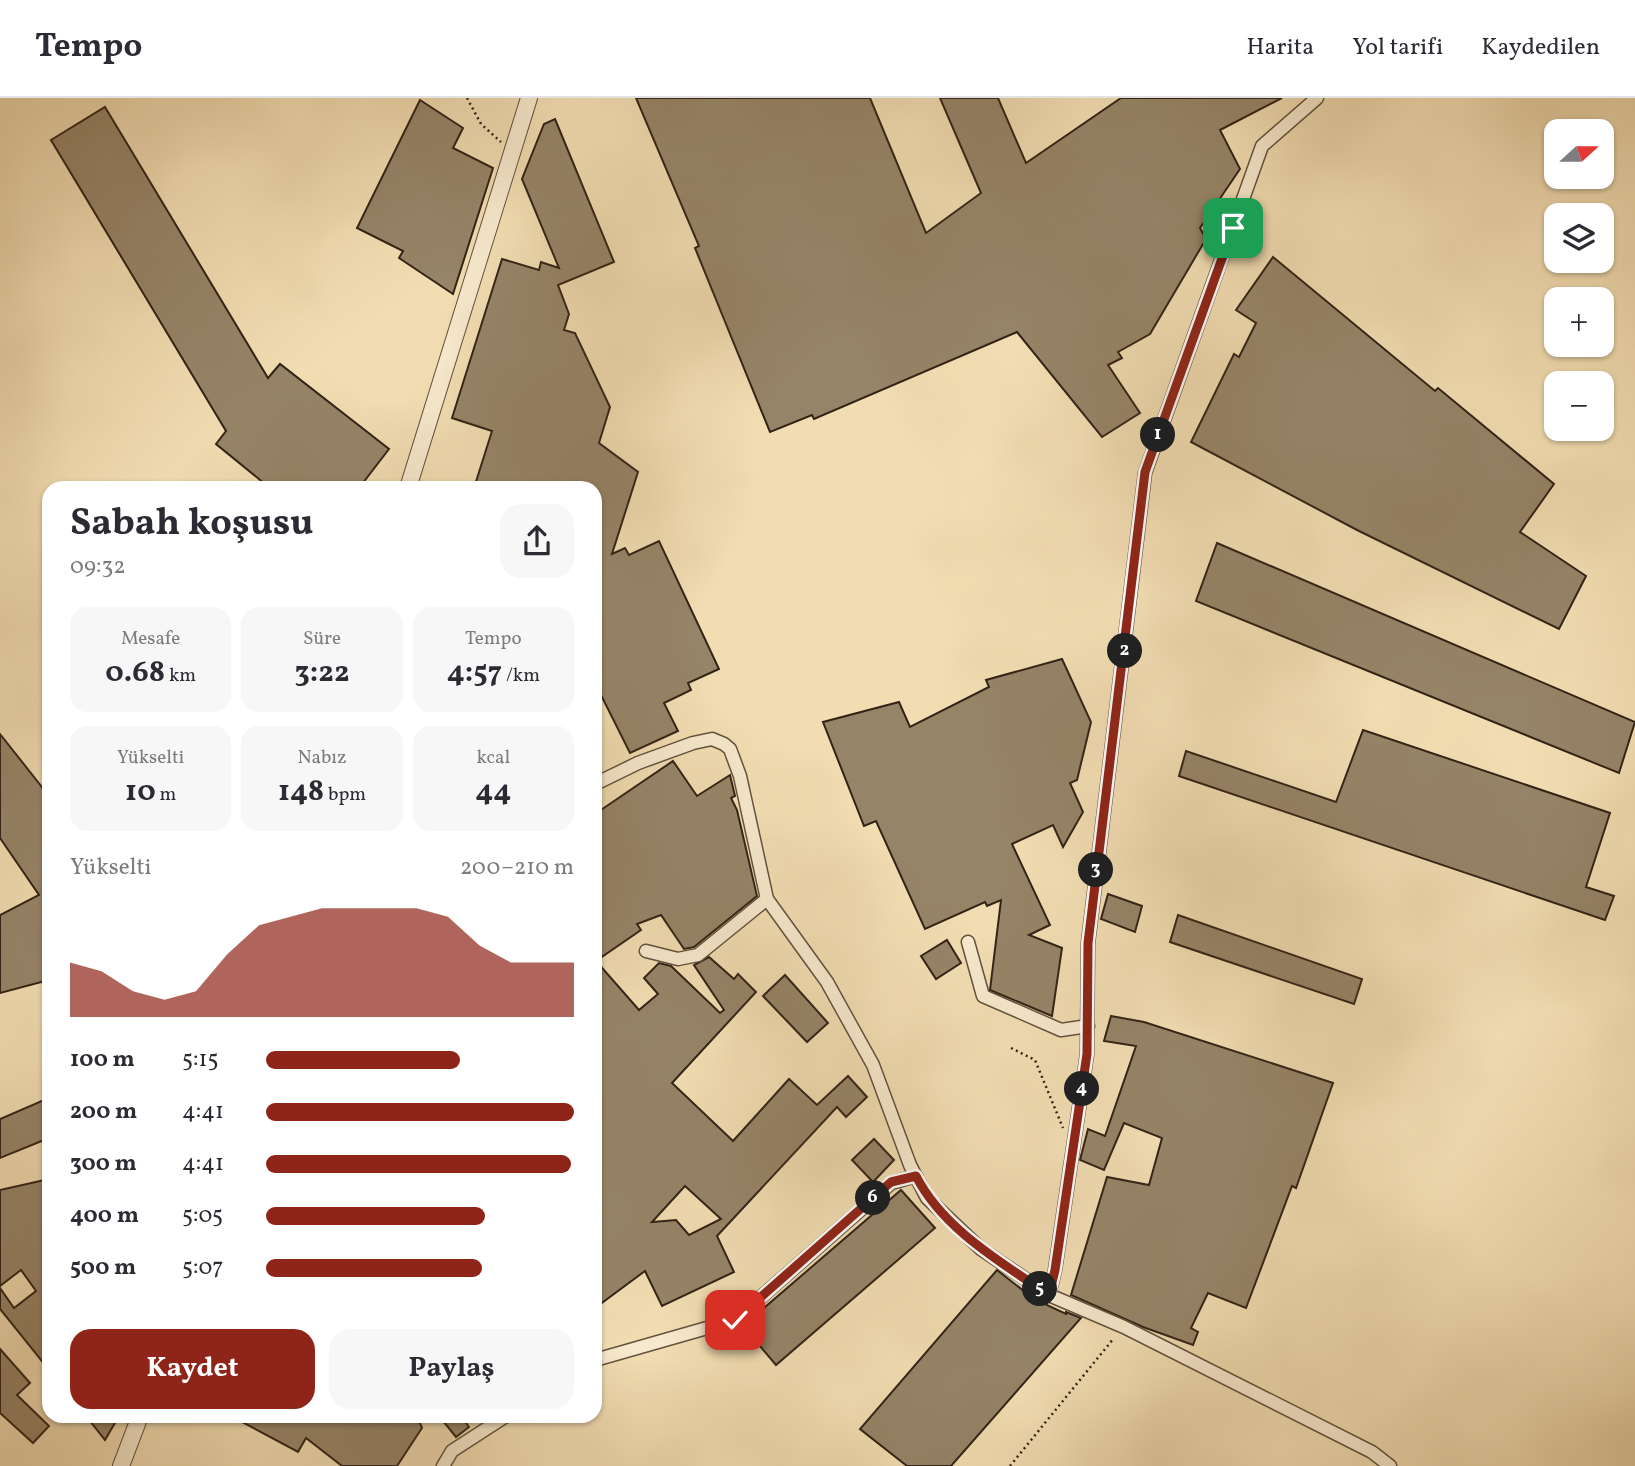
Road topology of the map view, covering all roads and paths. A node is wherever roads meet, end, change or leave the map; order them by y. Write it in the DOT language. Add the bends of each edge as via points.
graph roads {
  1 [pos="467,98"];
  2 [pos="529,98"];
  3 [pos="1317,98"];
  4 [pos="513,153"];
  5 [pos="410,481"];
  6 [pos="602,780"];
  7 [pos="767,899"];
  8 [pos="968,942"];
  9 [pos="646,951"];
  10 [pos="1088,1026"];
  11 [pos="1011,1048"];
  12 [pos="1076,1132"];
  13 [pos="916,1176"];
  14 [pos="1049,1295"];
  15 [pos="1124,1327"];
  16 [pos="602,1358"];
  17 [pos="137,1423"];
  18 [pos="495,1423"];
  19 [pos="121,1466"];
  20 [pos="443,1466"];
  21 [pos="1010,1466"];
  22 [pos="1390,1466"];
  1 -- 4 [label="path" via="481,124"];
  2 -- 4 [label="street"];
  3 -- 10 [label="street" via="1262,146 1145,472 1088,943"];
  4 -- 5 [label="street"];
  6 -- 7 [label="street" via="693,743 712,739 724,744 740,776"];
  7 -- 9 [label="street" via="698,955 678,959"];
  7 -- 13 [label="street" via="827,982 873,1065"];
  8 -- 10 [label="street" via="983,996 1061,1030"];
  10 -- 12 [label="street"];
  11 -- 12 [label="path" via="1035,1060 1060,1127"];
  12 -- 14 [label="street"];
  13 -- 14 [label="street" via="927,1198 981,1249"];
  13 -- 16 [label="street" via="891,1182 735,1320"];
  14 -- 15 [label="street"];
  15 -- 21 [label="path"];
  15 -- 22 [label="street" via="1372,1452"];
  17 -- 19 [label="street"];
  18 -- 20 [label="street" via="452,1451"];
}
